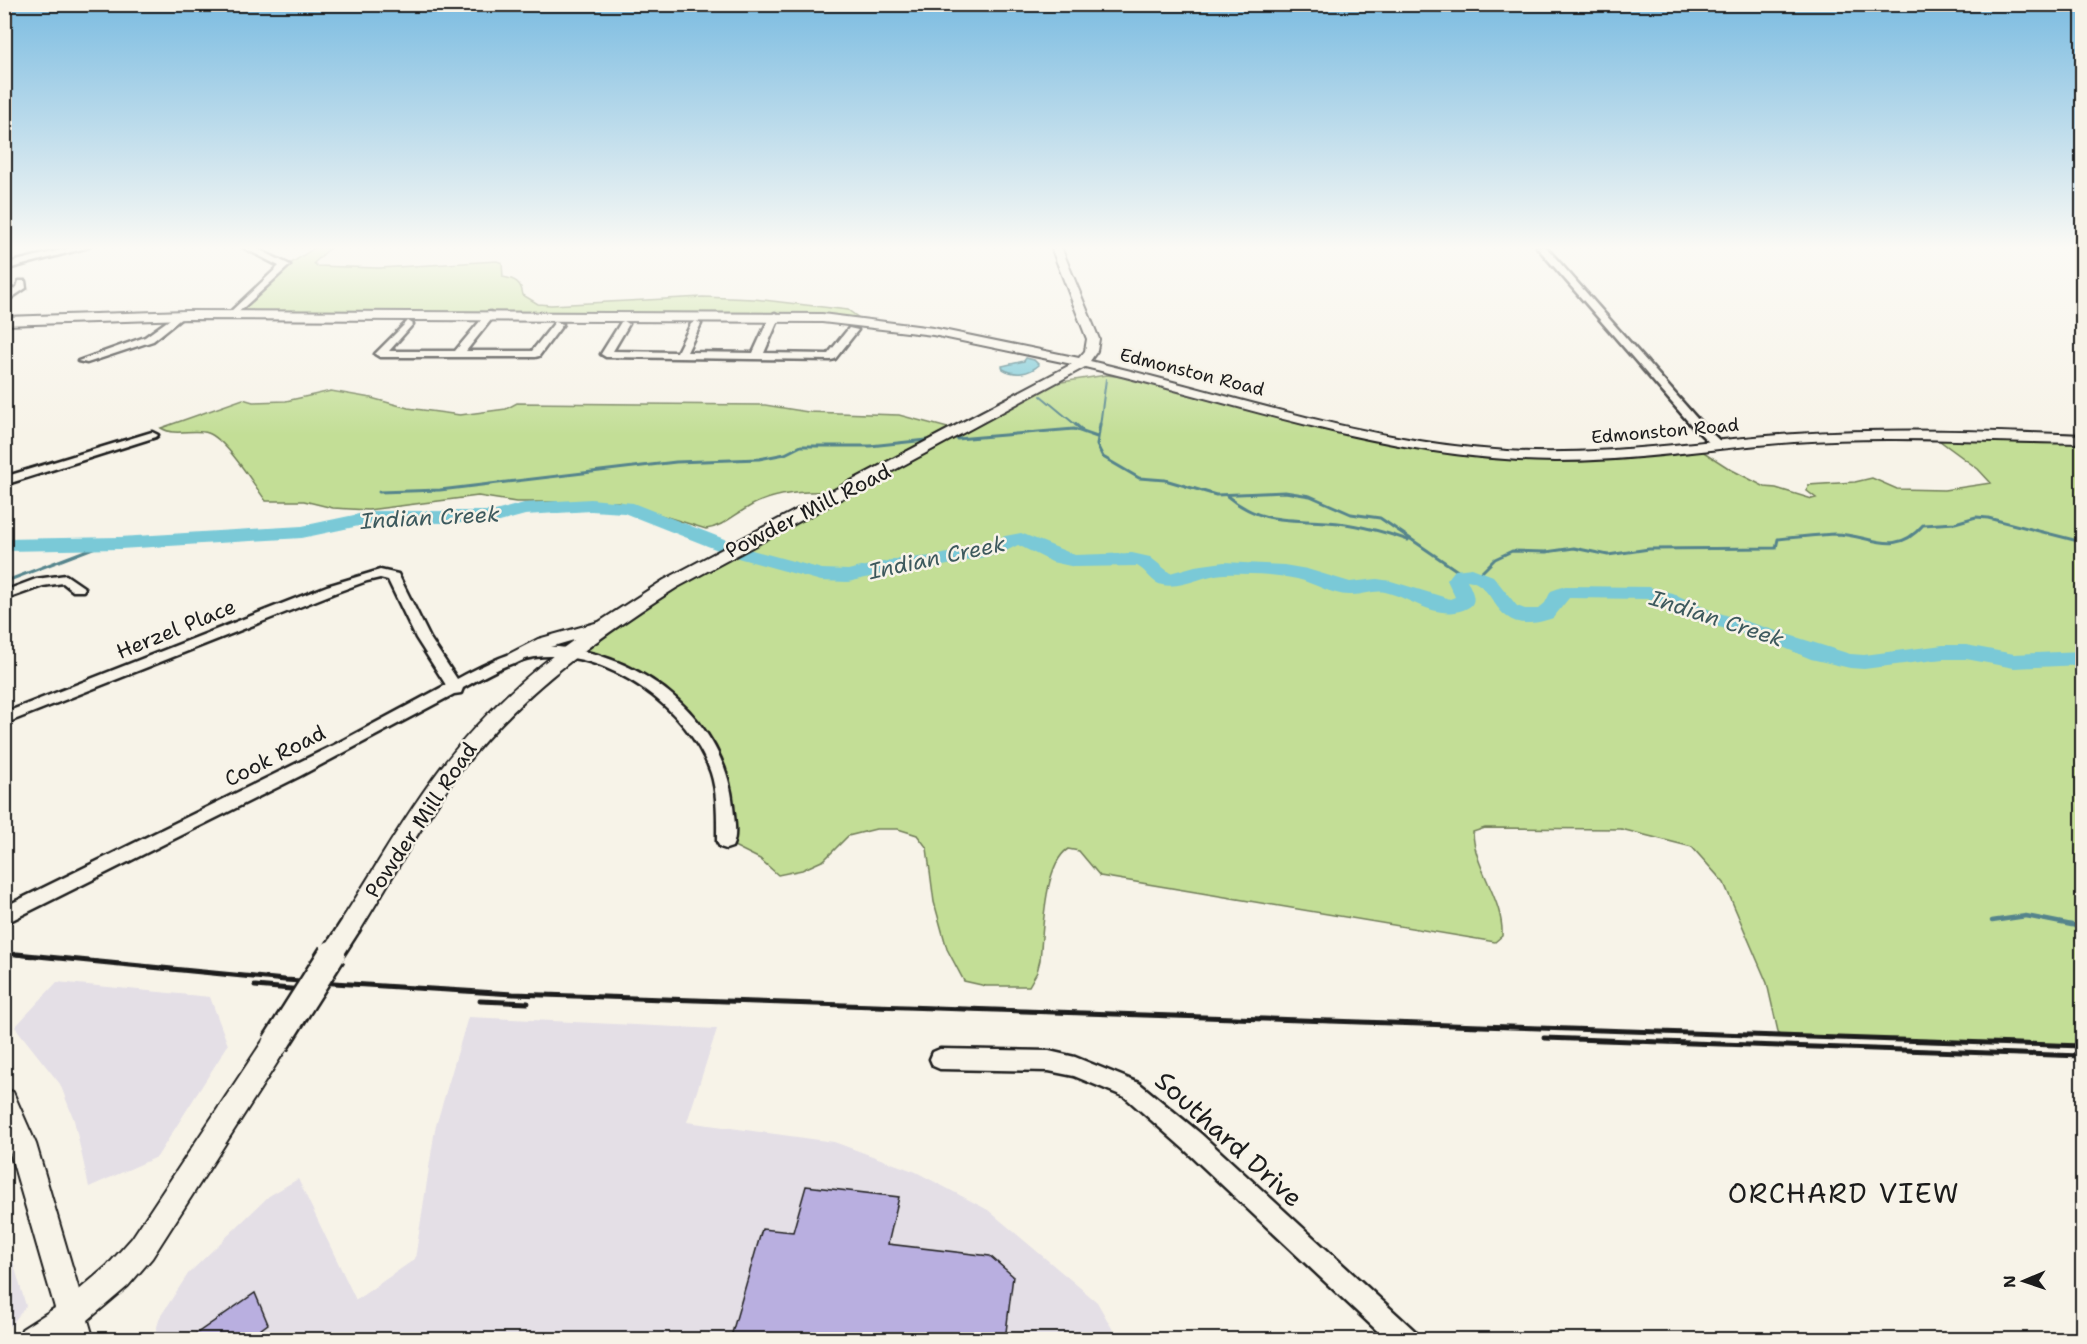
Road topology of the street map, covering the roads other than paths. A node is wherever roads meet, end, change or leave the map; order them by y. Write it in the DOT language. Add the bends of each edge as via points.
graph roads {
  1 [pos="238,310"];
  2 [pos="1082,310"];
  3 [pos="1596,310"];
  4 [pos="180,315"];
  5 [pos="232,315"];
  6 [pos="490,315"];
  7 [pos="775,316"];
  8 [pos="4,321"];
  9 [pos="408,324"];
  10 [pos="558,324"];
  11 [pos="624,324"];
  12 [pos="696,324"];
  13 [pos="853,330"];
  14 [pos="1092,334"];
  15 [pos="458,354"];
  16 [pos="681,354"];
  17 [pos="758,354"];
  18 [pos="83,361"];
  19 [pos="1081,364"];
  20 [pos="1149,380"];
  21 [pos="1043,385"];
  22 [pos="152,435"];
  23 [pos="2082,439"];
  24 [pos="1718,445"];
  25 [pos="4,481"];
  26 [pos="78,588"];
  27 [pos="4,596"];
  28 [pos="607,624"];
  29 [pos="570,652"];
  30 [pos="508,661"];
  31 [pos="531,681"];
  32 [pos="456,688"];
  33 [pos="4,719"];
  34 [pos="726,842"];
  35 [pos="4,916"];
  36 [pos="940,1059"];
  37 [pos="4,1101"];
  38 [pos="76,1327"];
  39 [pos="33,1340"];
  40 [pos="1406,1340"];
  1 -- 5 [label="street"];
  2 -- 14 [label="main road"];
  3 -- 24 [label="street"];
  4 -- 5 [label="main road, Edmonston Road"];
  4 -- 8 [label="main road, Edmonston Road"];
  4 -- 18 [label="street" via="149,339"];
  5 -- 6 [label="main road, Edmonston Road"];
  6 -- 7 [label="main road, Edmonston Road"];
  6 -- 15 [label="street"];
  7 -- 17 [label="street"];
  7 -- 19 [label="main road, Edmonston Road" via="917,327"];
  9 -- 15 [label="street" via="380,354"];
  10 -- 15 [label="street" via="536,354"];
  11 -- 16 [label="street" via="606,354"];
  12 -- 16 [label="street"];
  13 -- 17 [label="street" via="831,357"];
  14 -- 19 [label="main road" via="1091,351"];
  14 -- 20 [label="main road" via="1105,353"];
  16 -- 17 [label="street"];
  19 -- 20 [label="main road, Edmonston Road"];
  19 -- 21 [label="main road, Powder Mill Road"];
  20 -- 21 [label="main road" via="1096,376"];
  20 -- 24 [label="main road, Edmonston Road" via="1370,434 1468,452 1574,456"];
  21 -- 28 [label="main road, Powder Mill Road" via="716,558"];
  22 -- 25 [label="street"];
  23 -- 24 [label="main road, Edmonston Road" via="1897,434"];
  26 -- 27 [label="street" via="66,579 41,582"];
  28 -- 29 [label="main road, Powder Mill Road"];
  28 -- 30 [label="main road" via="544,643"];
  29 -- 30 [label="street, Cook Road" via="534,652"];
  29 -- 31 [label="main road, Powder Mill Road"];
  29 -- 34 [label="street" via="643,680 693,726 719,772"];
  30 -- 31 [label="main road" via="527,668"];
  30 -- 32 [label="street, Cook Road"];
  31 -- 38 [label="main road, Powder Mill Road, bridge" via="446,776 142,1248"];
  32 -- 33 [label="street, Herzel Place" via="423,638 393,577 380,574"];
  32 -- 35 [label="street, Cook Road"];
  36 -- 40 [label="street, Southard Drive" via="1049,1061 1132,1090"];
  37 -- 38 [label="main road" via="23,1144"];
  38 -- 39 [label="main road, Powder Mill Road"];
}
